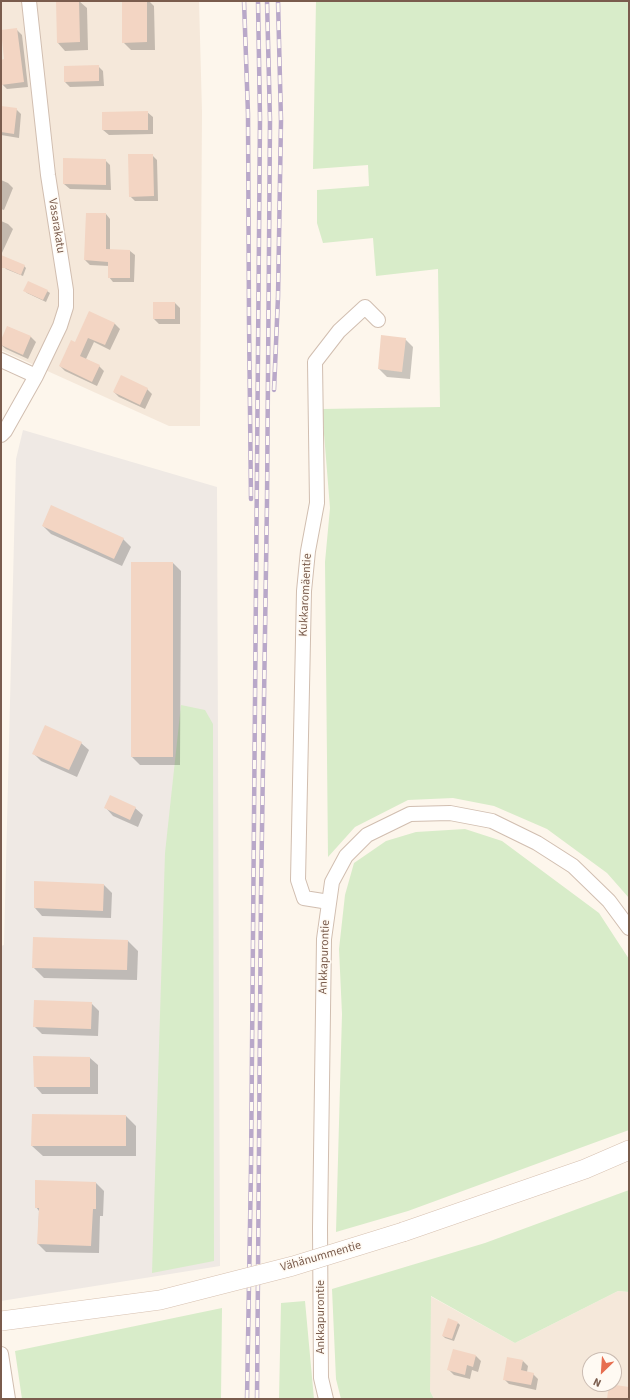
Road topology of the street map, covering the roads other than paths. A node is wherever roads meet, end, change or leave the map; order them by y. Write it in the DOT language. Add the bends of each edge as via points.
graph roads {
  1 [pos="29,1"];
  2 [pos="378,320"];
  3 [pos="1,360"];
  4 [pos="36,376"];
  5 [pos="1,435"];
  6 [pos="329,902"];
  7 [pos="629,928"];
  8 [pos="629,1150"];
  9 [pos="1,1321"];
  10 [pos="1,1354"];
  11 [pos="8,1399"];
  12 [pos="326,1399"];
  1 -- 4 [label="street, Vasarakatu" via="48,175 66,290 66,307 60,326"];
  2 -- 6 [label="street, Kukkaromäentie" via="365,306 339,331 315,362 317,503 304,591 298,880 304,898"];
  3 -- 4 [label="street"];
  4 -- 5 [label="street, Vasarakatu"];
  6 -- 7 [label="street, Ankkapurontie" via="332,882 346,856 367,835 410,814 450,813 492,821 537,842 573,866 609,901"];
  6 -- 12 [label="street, Ankkapurontie" via="324,939 320,1228 321,1378"];
  8 -- 9 [label="main road, Vähänummentie, bridge" via="585,1169 403,1232 293,1266 160,1300"];
  10 -- 11 [label="street"];
}
